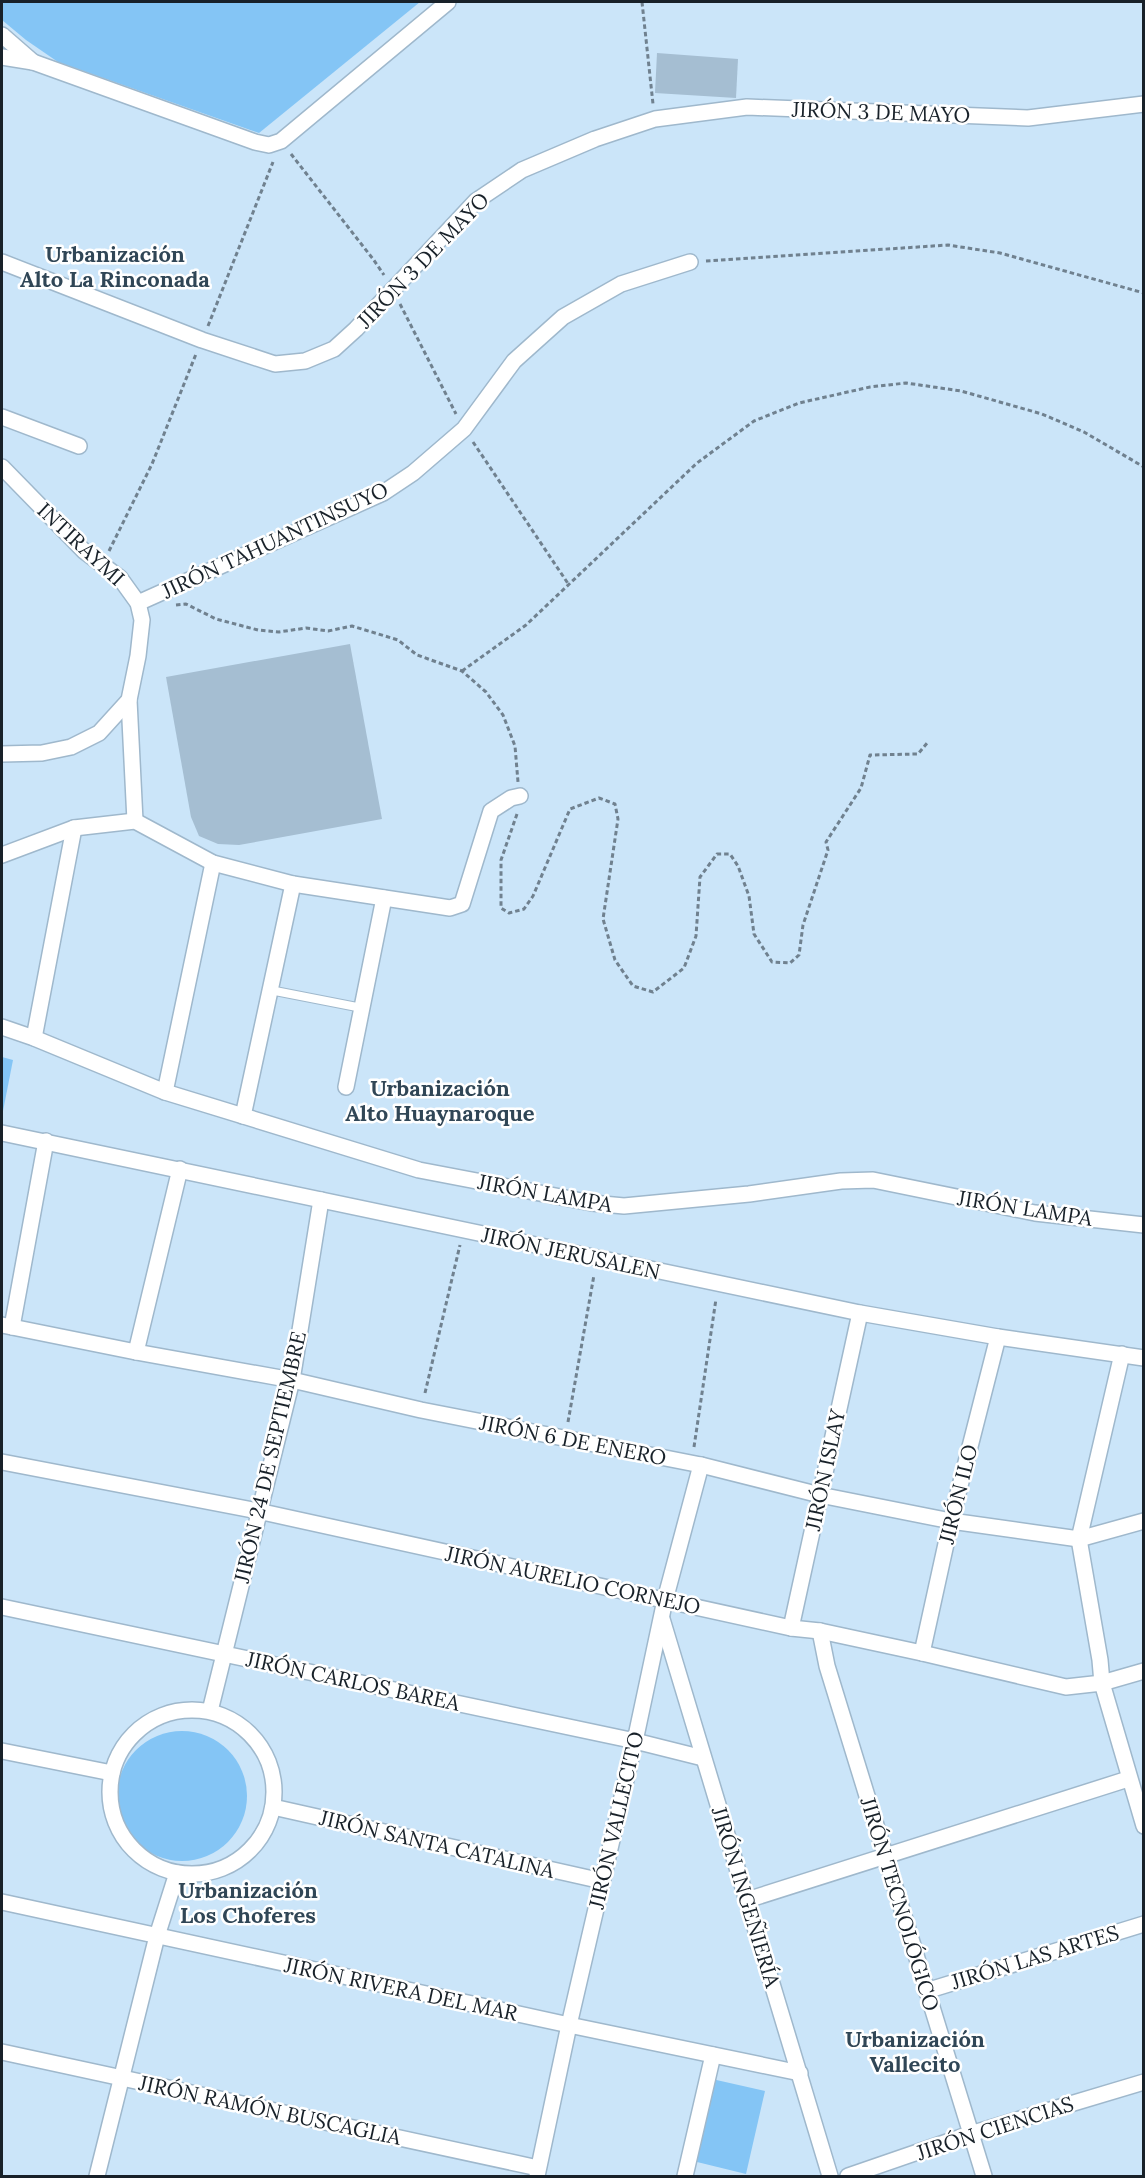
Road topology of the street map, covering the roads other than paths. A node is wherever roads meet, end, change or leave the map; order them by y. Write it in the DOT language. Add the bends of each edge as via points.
graph roads {
  1 [pos="448,2"];
  2 [pos="2,35"];
  3 [pos="2,57"];
  4 [pos="33,63"];
  5 [pos="1143,104"];
  6 [pos="2,262"];
  7 [pos="690,262"];
  8 [pos="2,417"];
  9 [pos="79,446"];
  10 [pos="2,467"];
  11 [pos="138,603"];
  12 [pos="129,700"];
  13 [pos="2,754"];
  14 [pos="520,796"];
  15 [pos="135,821"];
  16 [pos="74,828"];
  17 [pos="2,855"];
  18 [pos="213,863"];
  19 [pos="293,884"];
  20 [pos="384,898"];
  21 [pos="270,990"];
  22 [pos="362,1008"];
  23 [pos="2,1027"];
  24 [pos="34,1038"];
  25 [pos="346,1087"];
  26 [pos="165,1092"];
  27 [pos="243,1116"];
  28 [pos="2,1133"];
  29 [pos="46,1141"];
  30 [pos="180,1169"];
  31 [pos="321,1200"];
  32 [pos="1143,1226"];
  33 [pos="860,1313"];
  34 [pos="7,1326"];
  35 [pos="998,1337"];
  36 [pos="136,1352"];
  37 [pos="1122,1354"];
  38 [pos="1143,1358"];
  39 [pos="292,1380"];
  40 [pos="2,1462"];
  41 [pos="696,1464"];
  42 [pos="820,1495"];
  43 [pos="258,1511"];
  44 [pos="951,1521"];
  45 [pos="1143,1521"];
  46 [pos="1079,1539"];
  47 [pos="665,1600"];
  48 [pos="2,1606"];
  49 [pos="662,1617"];
  50 [pos="791,1628"];
  51 [pos="820,1631"];
  52 [pos="224,1653"];
  53 [pos="921,1653"];
  54 [pos="1143,1671"];
  55 [pos="1102,1683"];
  56 [pos="210,1711"];
  57 [pos="635,1741"];
  58 [pos="2,1751"];
  59 [pos="703,1758"];
  60 [pos="112,1773"];
  61 [pos="1128,1779"];
  62 [pos="273,1807"];
  63 [pos="1143,1819"];
  64 [pos="885,1857"];
  65 [pos="177,1873"];
  66 [pos="602,1881"];
  67 [pos="747,1900"];
  68 [pos="2,1902"];
  69 [pos="1143,1924"];
  70 [pos="157,1936"];
  71 [pos="926,1991"];
  72 [pos="568,2025"];
  73 [pos="2,2052"];
  74 [pos="713,2055"];
  75 [pos="800,2073"];
  76 [pos="120,2077"];
  77 [pos="1143,2082"];
  78 [pos="970,2134"];
  79 [pos="537,2172"];
  80 [pos="97,2176"];
  81 [pos="685,2176"];
  82 [pos="830,2176"];
  83 [pos="848,2176"];
  84 [pos="984,2176"];
  1 -- 4 [label="street" via="281,141 269,145"];
  2 -- 4 [label="street"];
  3 -- 4 [label="street"];
  5 -- 6 [label="street, JIRÓN 3 DE MAYO" via="1028,118 747,107 655,118 522,170 476,201 356,329 334,349 305,361 275,364 202,340"];
  7 -- 11 [label="street, JIRÓN TAHUANTINSUYO" via="621,284 563,317 514,361 464,429 383,493"];
  8 -- 9 [label="street"];
  10 -- 11 [label="street, INTIRAYMI" via="84,551 120,578"];
  11 -- 12 [label="street, INTIRAYMI" via="142,620"];
  12 -- 13 [label="street" via="99,733 71,747 42,753"];
  12 -- 15 [label="street, INTIRAYMI"];
  14 -- 20 [label="street" via="491,812 462,904 450,908"];
  15 -- 16 [label="street"];
  15 -- 18 [label="street"];
  16 -- 17 [label="street"];
  16 -- 24 [label="street"];
  18 -- 19 [label="street"];
  18 -- 26 [label="street"];
  19 -- 20 [label="street"];
  19 -- 21 [label="street"];
  20 -- 22 [label="street"];
  21 -- 22 [label="lane"];
  21 -- 27 [label="street"];
  22 -- 25 [label="street"];
  23 -- 24 [label="street, JIRÓN LAMPA"];
  24 -- 26 [label="street, JIRÓN LAMPA"];
  26 -- 27 [label="street, JIRÓN LAMPA"];
  27 -- 32 [label="street, JIRÓN LAMPA" via="419,1170 592,1203 624,1206 841,1180 873,1180 1035,1212"];
  28 -- 29 [label="street, JIRÓN JERUSALEN"];
  29 -- 30 [label="street, JIRÓN JERUSALEN"];
  29 -- 34 [label="street"];
  30 -- 31 [label="street, JIRÓN JERUSALEN"];
  30 -- 36 [label="street"];
  31 -- 33 [label="street, JIRÓN JERUSALEN"];
  31 -- 39 [label="street, JIRÓN 24 DE SEPTIEMBRE"];
  33 -- 35 [label="street, JIRÓN JERUSALEN"];
  33 -- 42 [label="street, JIRÓN ISLAY"];
  34 -- 36 [label="street, JIRÓN 6 DE ENERO"];
  35 -- 37 [label="street, JIRÓN JERUSALEN"];
  35 -- 44 [label="street, JIRÓN ILO"];
  36 -- 39 [label="street, JIRÓN 6 DE ENERO"];
  37 -- 38 [label="street, JIRÓN JERUSALEN"];
  37 -- 46 [label="street"];
  39 -- 41 [label="street, JIRÓN 6 DE ENERO" via="421,1410"];
  39 -- 43 [label="street, JIRÓN 24 DE SEPTIEMBRE"];
  40 -- 43 [label="street, JIRÓN AURELIO CORNEJO"];
  41 -- 42 [label="street, JIRÓN 6 DE ENERO"];
  41 -- 47 [label="street, JIRÓN VALLECITO"];
  42 -- 44 [label="street, JIRÓN 6 DE ENERO"];
  42 -- 50 [label="street, JIRÓN ISLAY"];
  43 -- 47 [label="street, JIRÓN AURELIO CORNEJO"];
  43 -- 52 [label="street, JIRÓN 24 DE SEPTIEMBRE"];
  44 -- 46 [label="street, JIRÓN 6 DE ENERO"];
  44 -- 53 [label="street, JIRÓN ILO"];
  45 -- 46 [label="street, JIRÓN 6 DE ENERO"];
  46 -- 55 [label="street"];
  47 -- 49 [label="street, JIRÓN VALLECITO"];
  47 -- 50 [label="street, JIRÓN AURELIO CORNEJO"];
  48 -- 52 [label="street, JIRÓN CARLOS BAREA"];
  49 -- 57 [label="street, JIRÓN VALLECITO"];
  49 -- 59 [label="street, JIRÓN INGEÑIERÍA"];
  50 -- 51 [label="street, JIRÓN AURELIO CORNEJO"];
  51 -- 53 [label="street, JIRÓN AURELIO CORNEJO"];
  51 -- 64 [label="street, JIRÓN TECNOLÓGICO" via="826,1666"];
  52 -- 56 [label="street, JIRÓN 24 DE SEPTIEMBRE"];
  52 -- 57 [label="street, JIRÓN CARLOS BAREA"];
  53 -- 55 [label="street, JIRÓN AURELIO CORNEJO" via="1066,1687"];
  54 -- 55 [label="street, JIRÓN AURELIO CORNEJO"];
  55 -- 61 [label="street"];
  56 -- 60 [label="street" via="178,1710 148,1722 125,1743"];
  56 -- 62 [label="street" via="238,1724 260,1746 272,1775"];
  57 -- 59 [label="street, JIRÓN CARLOS BAREA"];
  57 -- 66 [label="street, JIRÓN VALLECITO"];
  58 -- 60 [label="street"];
  59 -- 67 [label="street, JIRÓN INGEÑIERÍA"];
  60 -- 65 [label="street" via="110,1800 117,1826 131,1848 152,1864"];
  61 -- 63 [label="street"];
  61 -- 64 [label="street"];
  62 -- 65 [label="street" via="261,1837 239,1860 210,1873"];
  62 -- 66 [label="street, JIRÓN SANTA CATALINA"];
  64 -- 67 [label="street"];
  64 -- 71 [label="street, JIRÓN TECNOLÓGICO"];
  65 -- 70 [label="street"];
  66 -- 72 [label="street, JIRÓN VALLECITO"];
  67 -- 75 [label="street, JIRÓN INGEÑIERÍA"];
  68 -- 70 [label="street, JIRÓN RIVERA DEL MAR"];
  69 -- 71 [label="street, JIRÓN LAS ARTES"];
  70 -- 72 [label="street, JIRÓN RIVERA DEL MAR"];
  70 -- 76 [label="street"];
  71 -- 78 [label="street, JIRÓN TECNOLÓGICO"];
  72 -- 74 [label="street, JIRÓN RIVERA DEL MAR"];
  72 -- 79 [label="street, JIRÓN VALLECITO"];
  73 -- 76 [label="street, JIRÓN RAMÓN BUSCAGLIA"];
  74 -- 75 [label="street, JIRÓN RIVERA DEL MAR"];
  74 -- 81 [label="street"];
  75 -- 82 [label="street, JIRÓN INGEÑIERÍA"];
  76 -- 79 [label="street, JIRÓN RAMÓN BUSCAGLIA"];
  76 -- 80 [label="street"];
  77 -- 78 [label="street, JIRÓN CIENCIAS"];
  78 -- 83 [label="street, JIRÓN CIENCIAS"];
  78 -- 84 [label="street, JIRÓN TECNOLÓGICO"];
}
